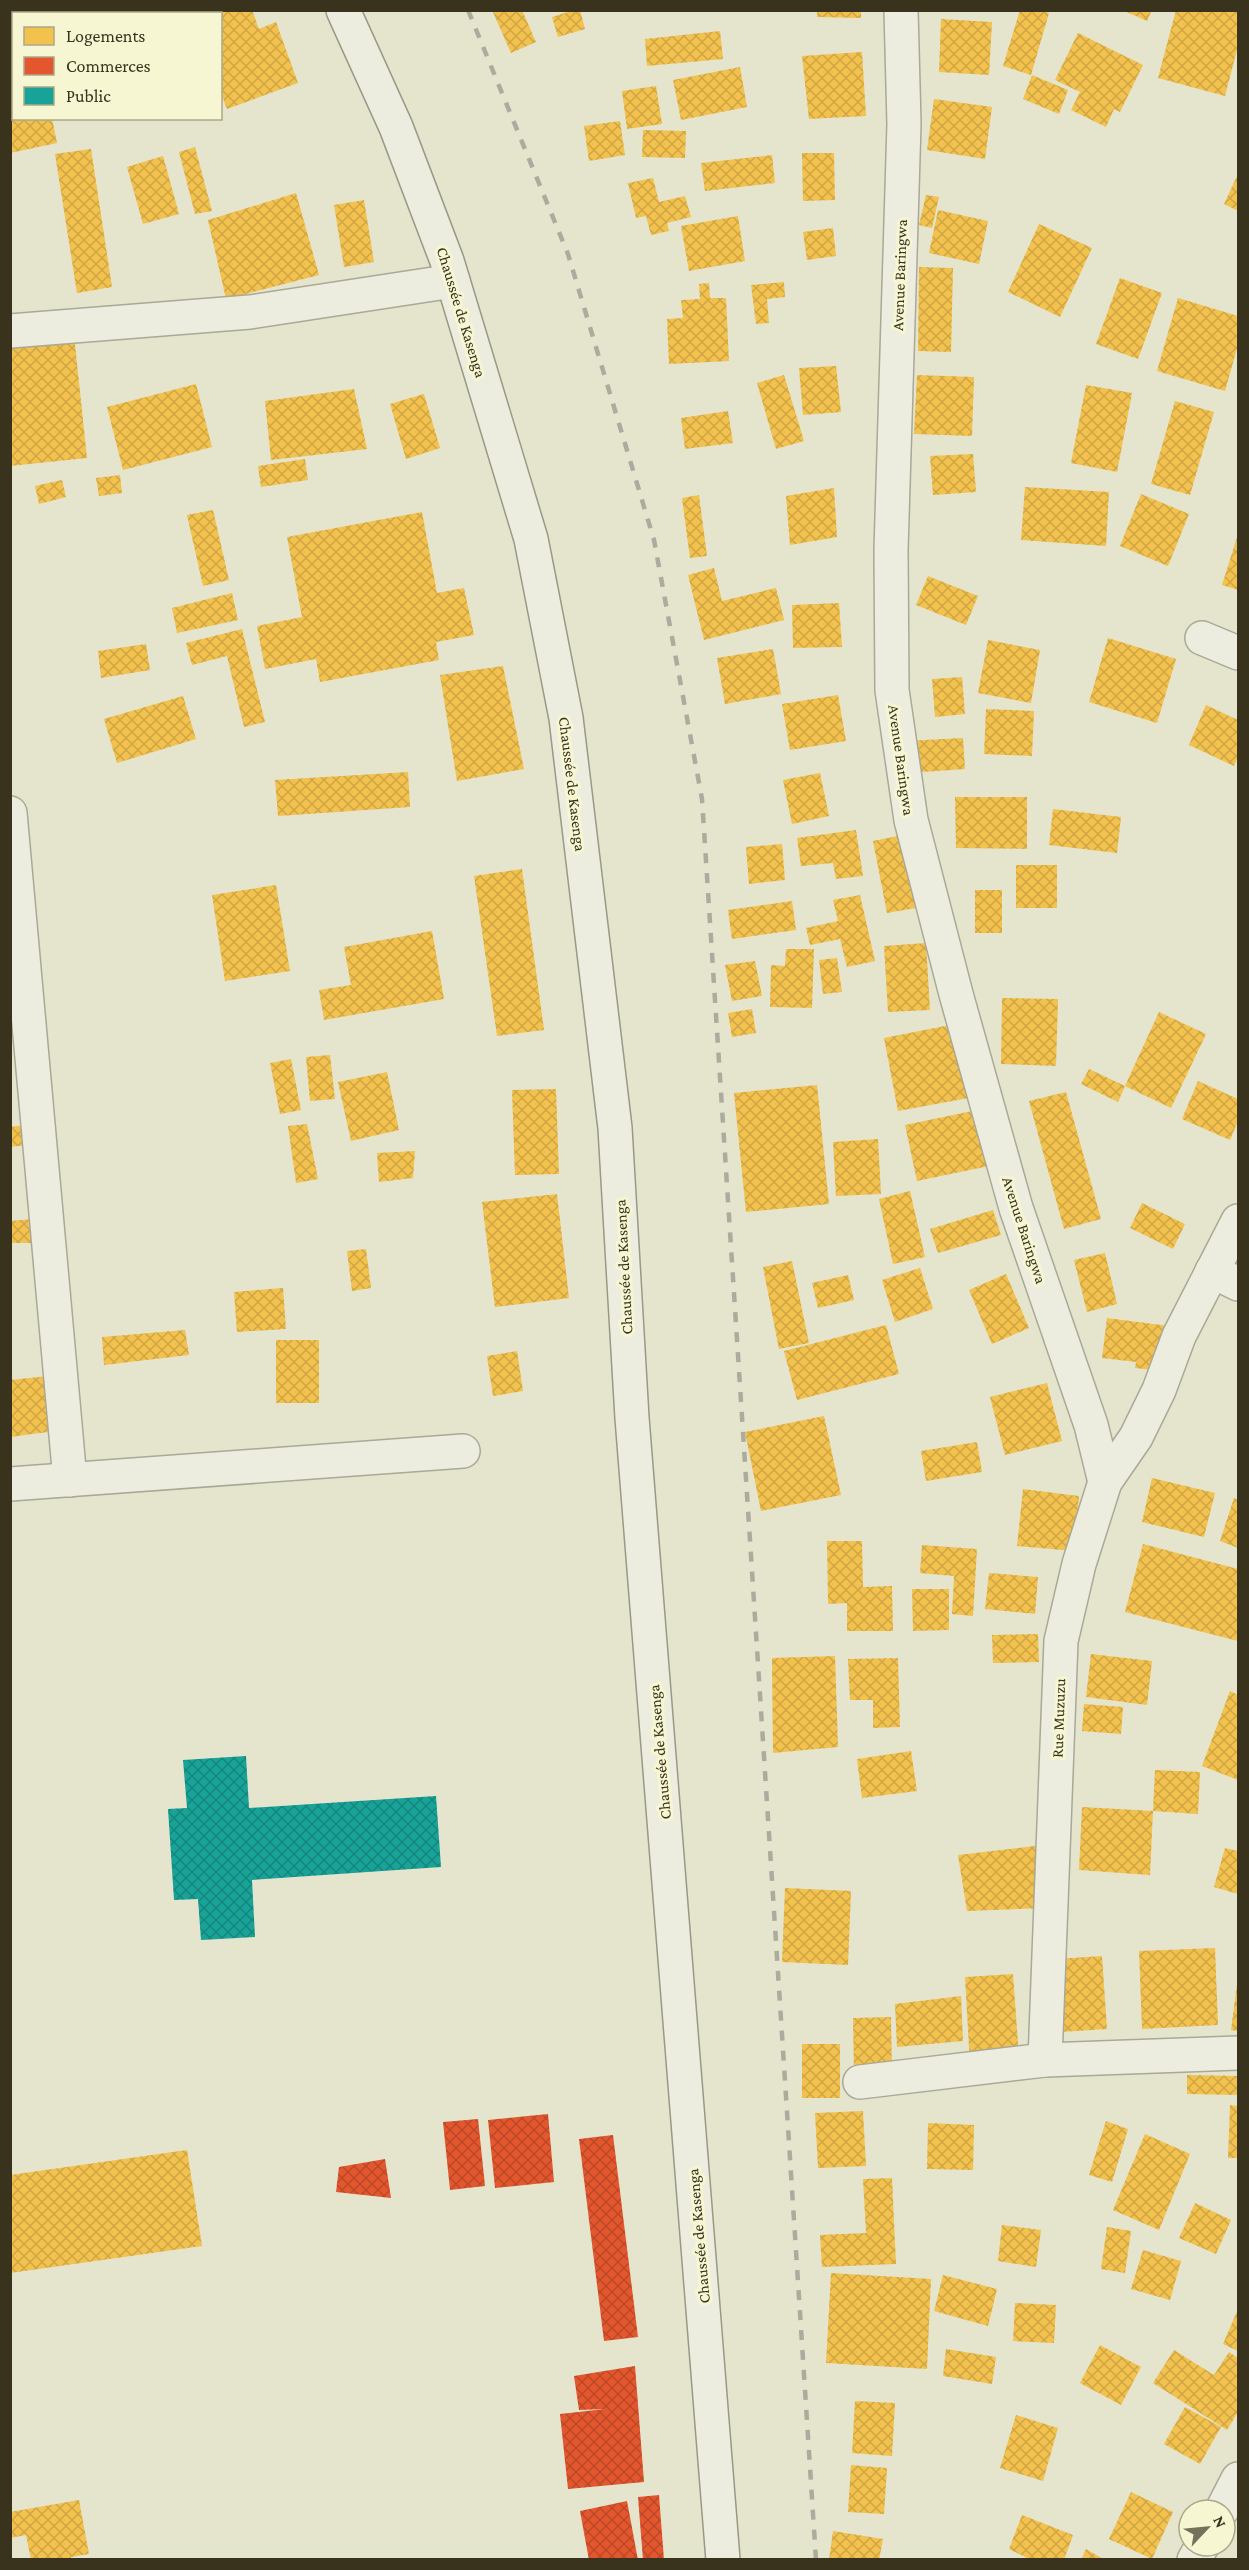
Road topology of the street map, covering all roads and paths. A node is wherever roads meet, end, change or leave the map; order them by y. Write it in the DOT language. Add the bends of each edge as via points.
graph roads {
  1 [pos="344,10"];
  2 [pos="901,10"];
  3 [pos="453,281"];
  4 [pos="10,331"];
  5 [pos="1202,638"];
  6 [pos="1239,653"];
  7 [pos="10,813"];
  8 [pos="1239,1221"];
  9 [pos="1225,1278"];
  10 [pos="464,1451"];
  11 [pos="70,1480"];
  12 [pos="1105,1482"];
  13 [pos="10,1484"];
  14 [pos="1239,2053"];
  15 [pos="1045,2060"];
  16 [pos="860,2082"];
  17 [pos="1239,2479"];
  18 [pos="1229,2498"];
  19 [pos="723,2559"];
  1 -- 3 [label="street, Chaussée de Kasenga" via="396,127"];
  2 -- 12 [label="street, Avenue Baringwa" via="904,124 891,550 892,690 911,820 956,994 1016,1208 1091,1425"];
  3 -- 4 [label="street" via="250,312"];
  3 -- 19 [label="street, Chaussée de Kasenga" via="531,539 566,718 614,1116 632,1418"];
  5 -- 6 [label="street"];
  7 -- 11 [label="street"];
  8 -- 9 [label="street, Rue Muzuzu"];
  9 -- 12 [label="street, Rue Muzuzu" via="1179,1336 1136,1437"];
  10 -- 11 [label="street"];
  11 -- 13 [label="street"];
  12 -- 15 [label="street, Rue Muzuzu" via="1079,1564 1061,1641"];
  14 -- 15 [label="street"];
  15 -- 16 [label="street"];
  17 -- 18 [label="street"];
}
